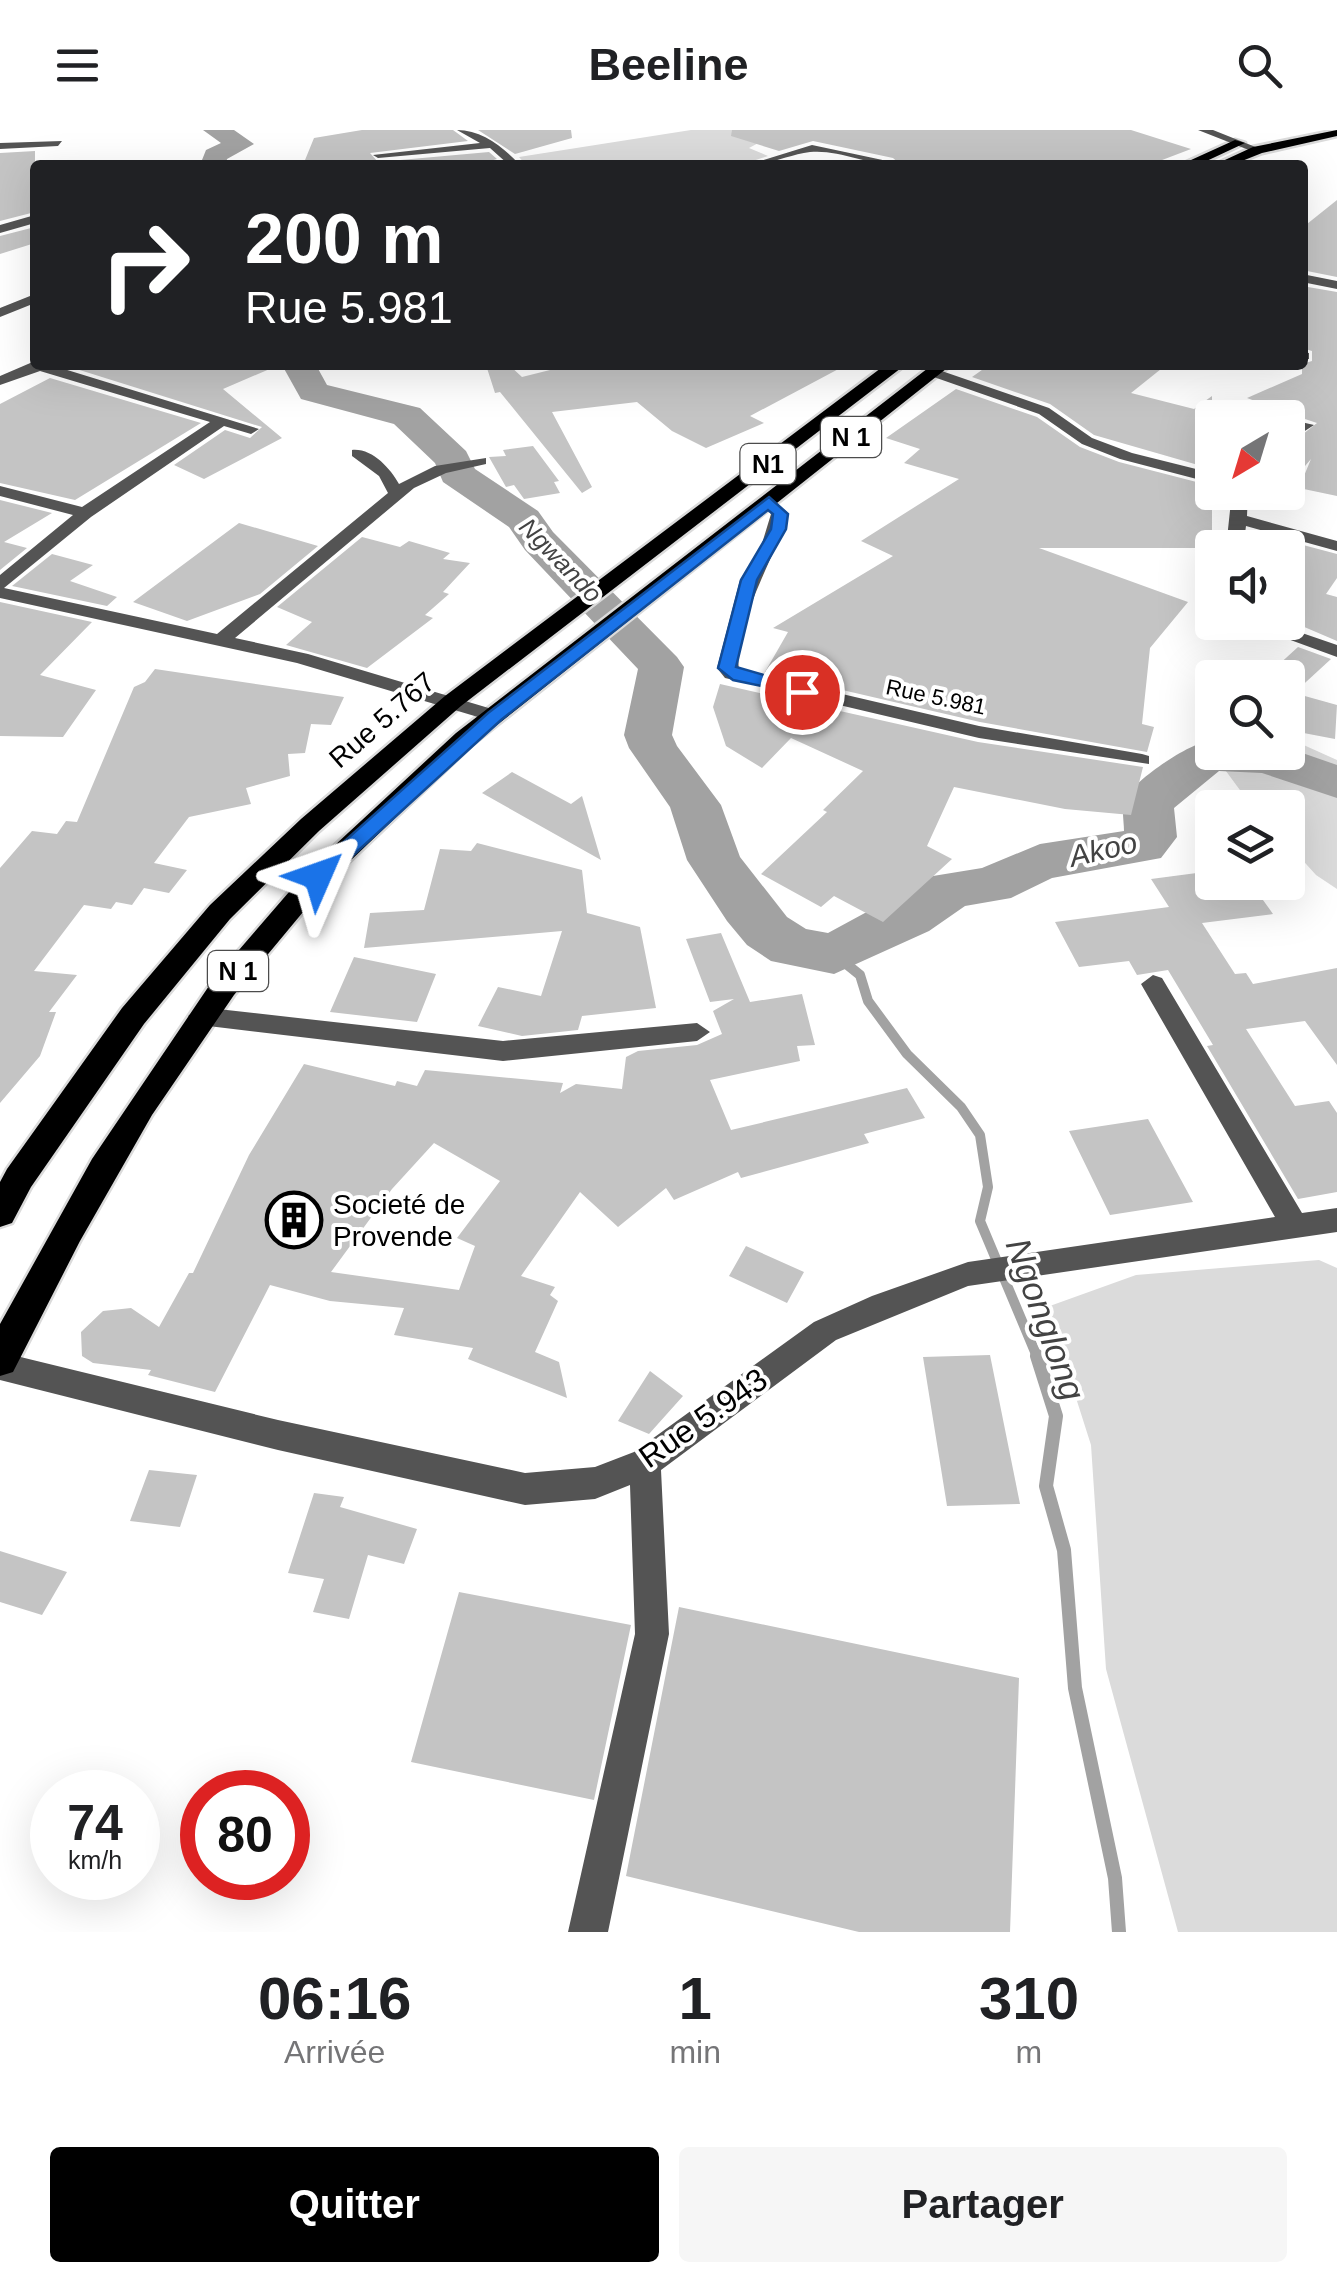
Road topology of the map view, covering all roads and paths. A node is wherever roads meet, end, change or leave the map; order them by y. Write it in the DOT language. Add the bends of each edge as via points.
graph roads {
  1 [pos="464,130"];
  2 [pos="1202,130"];
  3 [pos="1301,130"];
  4 [pos="1337,132"];
  5 [pos="58,143"];
  6 [pos="1240,143"];
  7 [pos="492,145"];
  8 [pos="0,146"];
  9 [pos="1258,150"];
  10 [pos="378,156"];
  11 [pos="509,160"];
  12 [pos="770,160"];
  13 [pos="868,160"];
  14 [pos="1199,160"];
  15 [pos="1233,160"];
  16 [pos="30,220"];
  17 [pos="0,229"];
  18 [pos="1308,279"];
  19 [pos="1337,285"];
  20 [pos="30,300"];
  21 [pos="0,313"];
  22 [pos="0,359"];
  23 [pos="30,364"];
  24 [pos="30,368"];
  25 [pos="54,370"];
  26 [pos="889,370"];
  27 [pos="937,370"];
  28 [pos="941,370"];
  29 [pos="0,381"];
  30 [pos="222,420"];
  31 [pos="251,430"];
  32 [pos="358,453"];
  33 [pos="480,462"];
  34 [pos="1195,474"];
  35 [pos="0,492"];
  36 [pos="397,494"];
  37 [pos="769,502"];
  38 [pos="1239,510"];
  39 [pos="84,514"];
  40 [pos="1239,519"];
  41 [pos="1237,530"];
  42 [pos="1337,546"];
  43 [pos="0,584"];
  44 [pos="0,593"];
  45 [pos="221,640"];
  46 [pos="1304,640"];
  47 [pos="1337,651"];
  48 [pos="452,701"];
  49 [pos="495,716"];
  50 [pos="1142,760"];
  51 [pos="1154,984"];
  52 [pos="200,1016"];
  53 [pos="697,1032"];
  54 [pos="0,1214"];
  55 [pos="1337,1220"];
  56 [pos="1295,1226"];
  57 [pos="0,1363"];
  58 [pos="645,1463"];
  59 [pos="588,1932"];
  1 -- 7 [label="street"];
  2 -- 6 [label="street"];
  3 -- 6 [label="highway"];
  4 -- 9 [label="highway"];
  5 -- 8 [label="street"];
  6 -- 9 [label="street"];
  6 -- 14 [label="highway"];
  7 -- 10 [label="street"];
  7 -- 11 [label="street"];
  9 -- 15 [label="highway"];
  12 -- 13 [label="street" via="812,148"];
  16 -- 17 [label="street"];
  18 -- 19 [label="street"];
  20 -- 21 [label="street"];
  22 -- 23 [label="street"];
  24 -- 29 [label="street"];
  25 -- 30 [label="street"];
  26 -- 48 [label="highway, Rue 5.767 / N1"];
  27 -- 37 [label="highway, N 1"];
  28 -- 34 [label="street" via="1044,410 1087,441"];
  30 -- 31 [label="street"];
  30 -- 39 [label="street"];
  32 -- 36 [label="street" via="385,473"];
  33 -- 36 [label="street" via="426,475"];
  35 -- 39 [label="street"];
  36 -- 45 [label="street"];
  37 -- 49 [label="highway, N 1"];
  37 -- 50 [label="street, Rue 5.981" via="780,514 778,529 749,580 727,668 732,674 963,729"];
  38 -- 40 [label="street"];
  39 -- 43 [label="street"];
  40 -- 41 [label="street"];
  40 -- 42 [label="street"];
  44 -- 45 [label="street"];
  45 -- 48 [label="street"];
  46 -- 47 [label="street"];
  48 -- 49 [label="street"];
  48 -- 54 [label="highway, Rue 5.767 / N1" via="220,912 134,1016"];
  49 -- 52 [label="highway, N 1" via="318,876"];
  51 -- 56 [label="street"];
  52 -- 53 [label="street" via="503,1050"];
  52 -- 57 [label="highway, N 1" via="80,1202"];
  55 -- 56 [label="street, Rue 5.943"];
  56 -- 58 [label="street, Rue 5.943" via="968,1274 882,1304 825,1331"];
  57 -- 58 [label="street, Rue 5.943" via="278,1435 526,1489 596,1483"];
  58 -- 59 [label="street" via="652,1634"];
}
